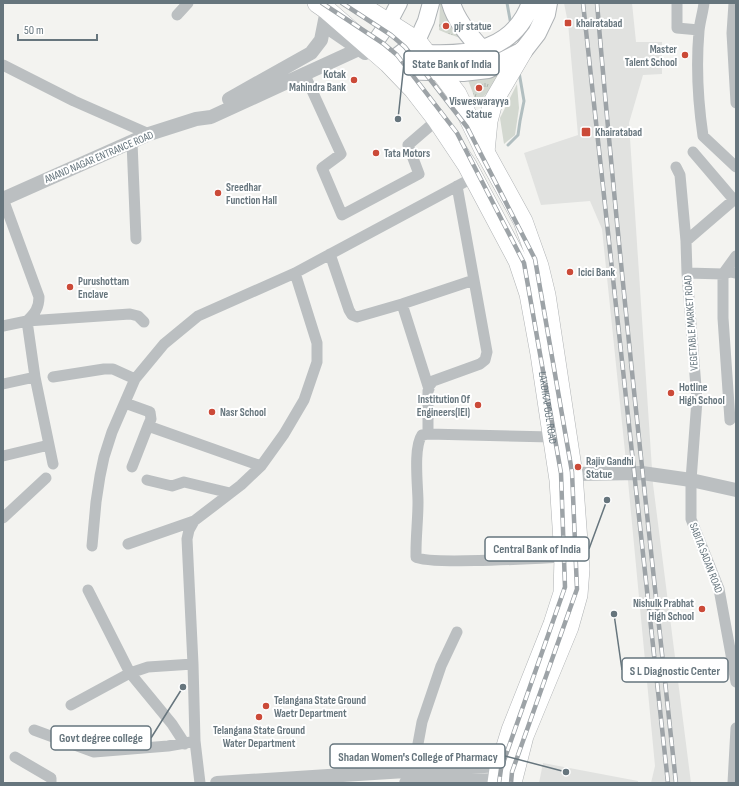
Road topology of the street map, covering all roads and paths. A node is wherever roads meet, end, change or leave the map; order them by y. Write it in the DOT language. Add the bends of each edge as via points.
graph roads {
  1 [pos="188,3"];
  2 [pos="357,3"];
  3 [pos="399,3"];
  4 [pos="431,3"];
  5 [pos="451,3"];
  6 [pos="531,3"];
  7 [pos="548,3"];
  8 [pos="678,3"];
  9 [pos="704,3"];
  10 [pos="734,3"];
  11 [pos="323,13"];
  12 [pos="177,15"];
  13 [pos="389,22"];
  14 [pos="699,30"];
  15 [pos="422,47"];
  16 [pos="487,48"];
  17 [pos="365,49"];
  18 [pos="523,51"];
  19 [pos="3,65"];
  20 [pos="391,67"];
  21 [pos="441,72"];
  22 [pos="304,74"];
  23 [pos="736,103"];
  24 [pos="433,116"];
  25 [pos="196,119"];
  26 [pos="149,134"];
  27 [pos="132,142"];
  28 [pos="485,152"];
  29 [pos="693,152"];
  30 [pos="676,167"];
  31 [pos="736,167"];
  32 [pos="474,177"];
  33 [pos="456,186"];
  34 [pos="3,199"];
  35 [pos="734,202"];
  36 [pos="136,239"];
  37 [pos="686,241"];
  38 [pos="330,254"];
  39 [pos="736,256"];
  40 [pos="294,273"];
  41 [pos="687,273"];
  42 [pos="736,273"];
  43 [pos="723,274"];
  44 [pos="474,280"];
  45 [pos="402,304"];
  46 [pos="27,321"];
  47 [pos="144,322"];
  48 [pos="3,326"];
  49 [pos="35,377"];
  50 [pos="52,377"];
  51 [pos="135,378"];
  52 [pos="3,384"];
  53 [pos="429,389"];
  54 [pos="124,403"];
  55 [pos="730,420"];
  56 [pos="148,426"];
  57 [pos="428,434"];
  58 [pos="552,437"];
  59 [pos="49,446"];
  60 [pos="3,456"];
  61 [pos="52,464"];
  62 [pos="261,466"];
  63 [pos="132,467"];
  64 [pos="573,474"];
  65 [pos="46,478"];
  66 [pos="146,480"];
  67 [pos="692,480"];
  68 [pos="736,490"];
  69 [pos="230,493"];
  70 [pos="3,518"];
  71 [pos="194,521"];
  72 [pos="128,544"];
  73 [pos="92,546"];
  74 [pos="564,557"];
  75 [pos="88,590"];
  76 [pos="456,632"];
  77 [pos="193,664"];
  78 [pos="545,665"];
  79 [pos="130,673"];
  80 [pos="736,682"];
  81 [pos="71,705"];
  82 [pos="736,728"];
  83 [pos="34,730"];
  84 [pos="190,743"];
  85 [pos="735,750"];
  86 [pos="15,757"];
  87 [pos="413,771"];
  88 [pos="387,778"];
  89 [pos="502,778"];
  90 [pos="51,783"];
  91 [pos="200,783"];
  92 [pos="217,783"];
  93 [pos="406,783"];
  94 [pos="732,783"];
  1 -- 12 [label="street"];
  2 -- 13 [label="highway, LAKDIKAPOOL ROAD"];
  3 -- 13 [label="main road"];
  4 -- 15 [label="main road"];
  5 -- 16 [label="main road" via="453,12 462,25"];
  6 -- 16 [label="main road" via="521,22"];
  7 -- 18 [label="main road" via="537,33"];
  8 -- 14 [label="street" via="677,28"];
  9 -- 14 [label="street"];
  10 -- 23 [label="street" via="732,33"];
  11 -- 17 [label="highway, LAKDIKAPOOL ROAD"];
  11 -- 25 [label="street" via="321,40 311,53"];
  13 -- 15 [label="highway, LAKDIKAPOOL ROAD"];
  13 -- 17 [label="main road"];
  14 -- 31 [label="street" via="699,111 703,136"];
  15 -- 16 [label="main road" via="445,55"];
  15 -- 20 [label="main road"];
  15 -- 21 [label="highway, LAKDIKAPOOL ROAD"];
  17 -- 20 [label="highway, LAKDIKAPOOL ROAD"];
  17 -- 22 [label="street"];
  17 -- 24 [label="street" via="400,87"];
  18 -- 21 [label="main road" via="488,69"];
  18 -- 28 [label="highway" via="493,102"];
  19 -- 26 [label="street" via="74,101"];
  20 -- 21 [label="main road"];
  20 -- 24 [label="highway, LAKDIKAPOOL ROAD" via="413,89"];
  21 -- 28 [label="highway, LAKDIKAPOOL ROAD" via="457,94"];
  22 -- 24 [label="street" via="341,154 322,168 342,215 419,174 408,145"];
  22 -- 25 [label="street" via="211,117"];
  24 -- 32 [label="highway, LAKDIKAPOOL ROAD"];
  25 -- 26 [label="street, ANAND NAGAR ENTRANCE ROAD"];
  26 -- 27 [label="street, ANAND NAGAR ENTRANCE ROAD"];
  27 -- 34 [label="street, ANAND NAGAR ENTRANCE ROAD"];
  27 -- 36 [label="street"];
  28 -- 64 [label="highway, LAKDIKAPOOL ROAD" via="523,221 539,266 546,295"];
  29 -- 35 [label="street"];
  30 -- 37 [label="street, VEGETABLE MARKET ROAD" via="680,175"];
  32 -- 33 [label="street"];
  32 -- 58 [label="highway, LAKDIKAPOOL ROAD" via="518,261 529,294"];
  33 -- 38 [label="street"];
  33 -- 44 [label="street"];
  34 -- 46 [label="street" via="39,296 37,310"];
  35 -- 37 [label="street"];
  37 -- 41 [label="street, VEGETABLE MARKET ROAD"];
  38 -- 40 [label="street"];
  38 -- 45 [label="street" via="352,315 358,317"];
  39 -- 43 [label="street"];
  40 -- 51 [label="street" via="198,316 164,344"];
  40 -- 62 [label="street" via="317,343 317,362 304,400"];
  41 -- 43 [label="street"];
  41 -- 67 [label="street, VEGETABLE MARKET ROAD" via="696,400"];
  42 -- 43 [label="street"];
  43 -- 55 [label="street" via="723,318"];
  44 -- 45 [label="street"];
  44 -- 53 [label="street" via="487,352 485,360 472,368 437,378 432,381"];
  45 -- 53 [label="street"];
  46 -- 47 [label="street" via="130,314 138,316"];
  46 -- 48 [label="street"];
  46 -- 49 [label="street"];
  49 -- 52 [label="street"];
  49 -- 59 [label="street"];
  50 -- 51 [label="street" via="113,369"];
  51 -- 54 [label="street"];
  53 -- 57 [label="street"];
  54 -- 56 [label="street" via="150,412"];
  54 -- 73 [label="street" via="104,457"];
  56 -- 62 [label="street"];
  56 -- 63 [label="street"];
  57 -- 58 [label="street"];
  57 -- 74 [label="street" via="422,435 418,445 416,557 426,560"];
  58 -- 74 [label="highway, LAKDIKAPOOL ROAD" via="559,480"];
  59 -- 60 [label="street"];
  59 -- 61 [label="street"];
  62 -- 69 [label="street"];
  64 -- 67 [label="street" via="642,473"];
  64 -- 78 [label="highway, LAKDIKAPOOL ROAD" via="580,569 578,595 569,627"];
  65 -- 70 [label="street"];
  66 -- 69 [label="street" via="172,486 184,482"];
  67 -- 68 [label="street"];
  67 -- 80 [label="street, SABITA SADAN ROAD" via="691,519 719,589"];
  69 -- 71 [label="street"];
  71 -- 72 [label="street"];
  71 -- 77 [label="street" via="187,539"];
  74 -- 78 [label="highway, LAKDIKAPOOL ROAD" via="563,593 553,624"];
  75 -- 79 [label="street"];
  76 -- 87 [label="street" via="441,666 422,722"];
  77 -- 79 [label="street" via="148,667"];
  77 -- 84 [label="street"];
  78 -- 89 [label="highway, LAKDIKAPOOL ROAD" via="524,736"];
  79 -- 81 [label="street"];
  79 -- 84 [label="street"];
  82 -- 85 [label="street"];
  83 -- 84 [label="street" via="94,752"];
  84 -- 91 [label="street"];
  85 -- 94 [label="street"];
  86 -- 90 [label="street" via="51,778"];
  87 -- 88 [label="street"];
  87 -- 89 [label="street"];
  88 -- 92 [label="street"];
  89 -- 93 [label="street"];
}
